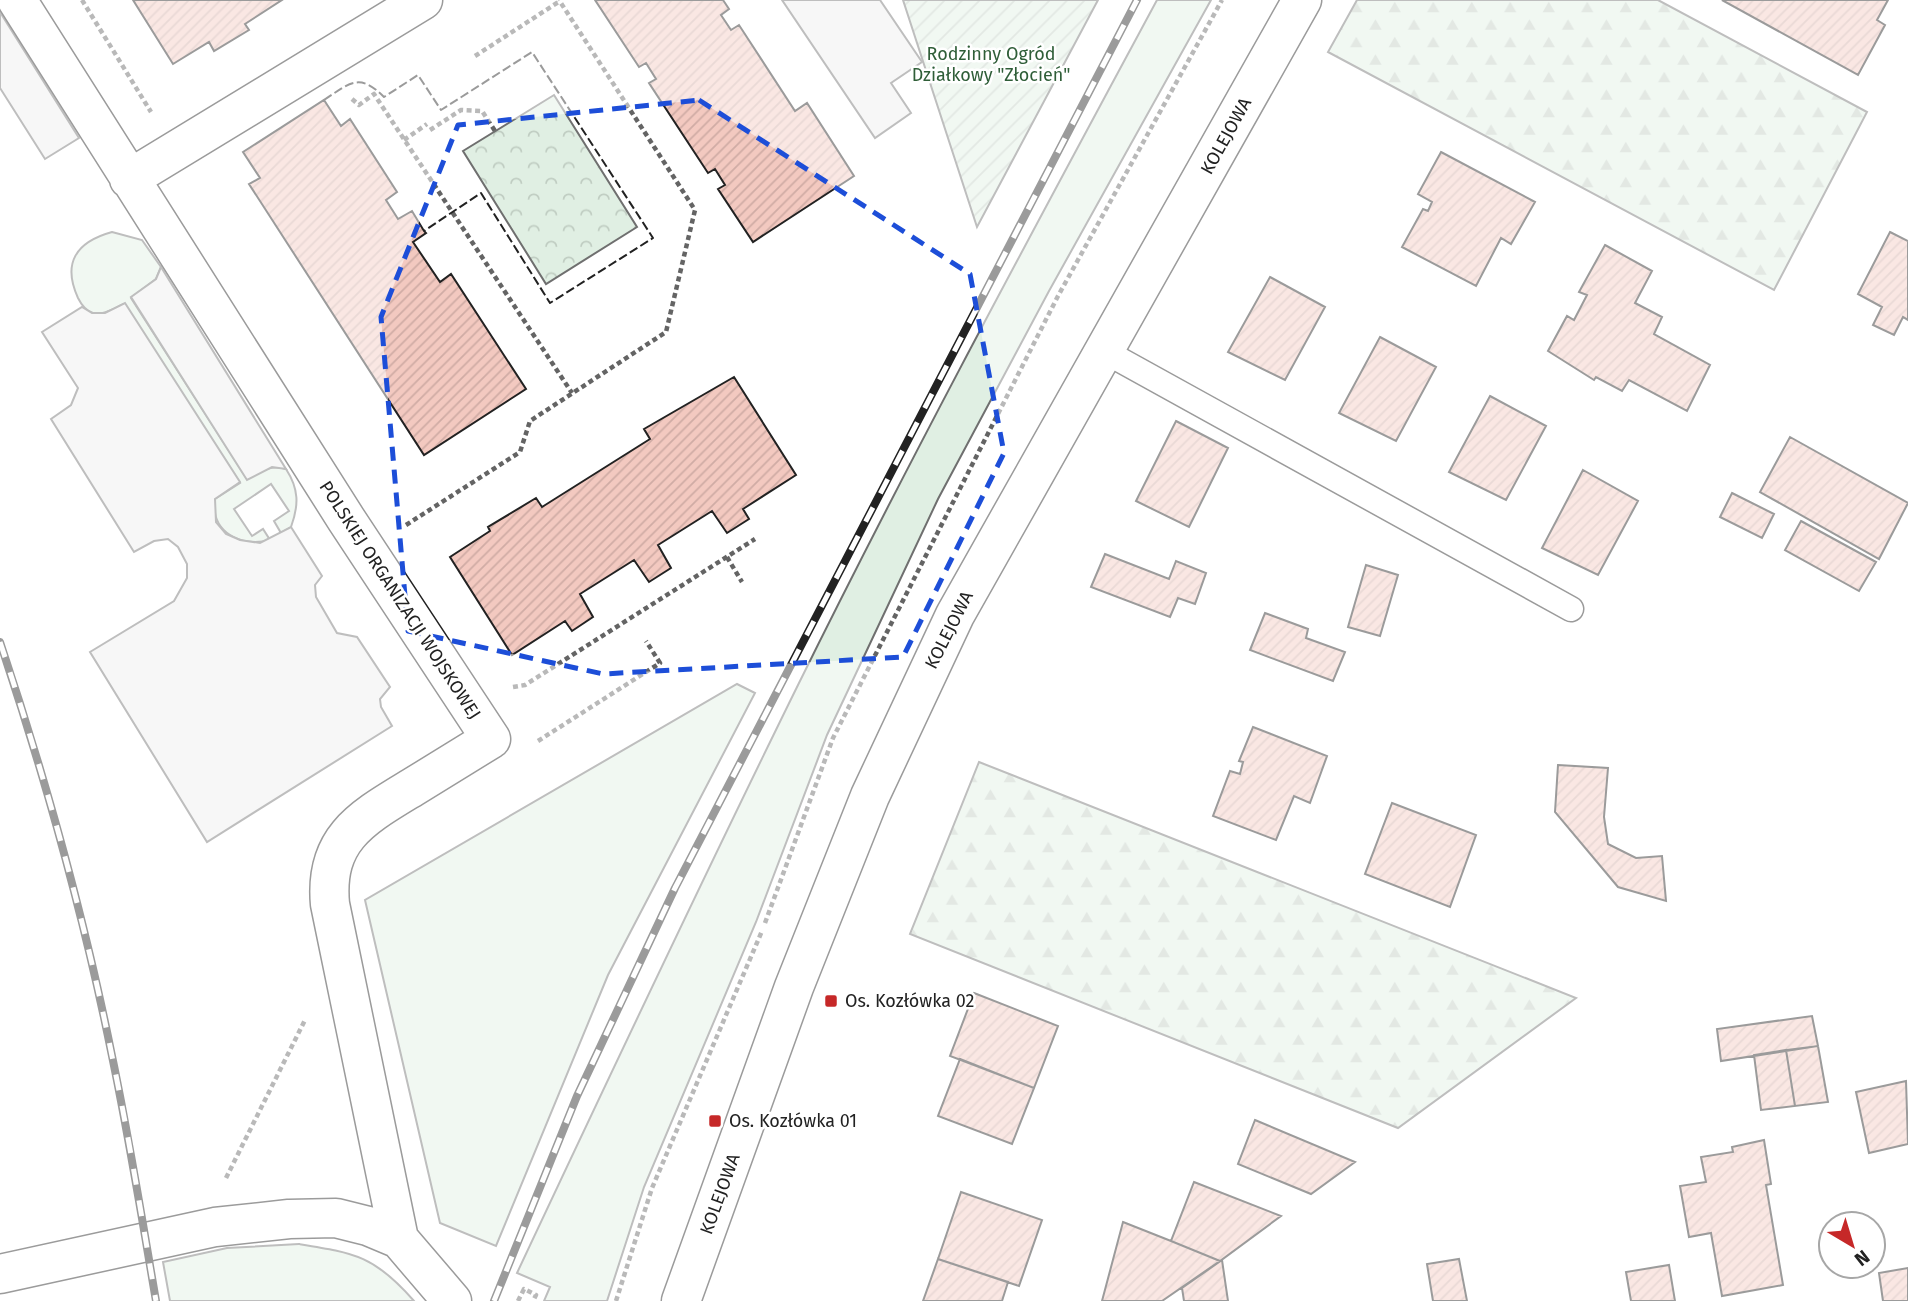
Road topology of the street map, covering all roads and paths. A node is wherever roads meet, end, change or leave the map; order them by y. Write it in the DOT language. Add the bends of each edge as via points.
graph roads {
  1 [pos="17,0"];
  2 [pos="82,0"];
  3 [pos="423,0"];
  4 [pos="1302,0"];
  5 [pos="560,1"];
  6 [pos="475,56"];
  7 [pos="350,97"];
  8 [pos="152,114"];
  9 [pos="426,124"];
  10 [pos="430,130"];
  11 [pos="495,131"];
  12 [pos="404,140"];
  13 [pos="129,179"];
  14 [pos="1104,351"];
  15 [pos="572,393"];
  16 [pos="405,526"];
  17 [pos="755,539"];
  18 [pos="727,557"];
  19 [pos="742,582"];
  20 [pos="1571,609"];
  21 [pos="646,642"];
  22 [pos="504,685"];
  23 [pos="532,745"];
  24 [pos="340,954"];
  25 [pos="181,1234"];
  26 [pos="399,1240"];
  27 [pos="0,1274"];
  28 [pos="452,1301"];
  29 [pos="518,1301"];
  30 [pos="533,1301"];
  31 [pos="681,1301"];
  1 -- 13 [label="street, POLSKIEJ ORGANIZACJI WOJSKOWEJ"];
  2 -- 8 [label="path"];
  3 -- 13 [label="street"];
  4 -- 14 [label="street, KOLEJOWA"];
  5 -- 6 [label="path"];
  5 -- 15 [label="path" via="695,210 666,332"];
  7 -- 12 [label="path" via="359,105 374,94"];
  9 -- 12 [label="path"];
  10 -- 11 [label="path" via="461,110 482,111"];
  12 -- 15 [label="path"];
  13 -- 24 [label="street, POLSKIEJ ORGANIZACJI WOJSKOWEJ" via="491,738 363,817 342,841 328,879"];
  14 -- 20 [label="lane"];
  14 -- 31 [label="street, KOLEJOWA" via="955,615 870,796 794,987"];
  15 -- 16 [label="path" via="530,421 520,452"];
  17 -- 18 [label="path"];
  18 -- 19 [label="path"];
  18 -- 22 [label="path" via="525,685"];
  21 -- 23 [label="path" via="660,663"];
  24 -- 25 [label="path" via="224,1180"];
  24 -- 26 [label="street, POLSKIEJ ORGANIZACJI WOJSKOWEJ"];
  25 -- 26 [label="street" via="289,1219 336,1218"];
  25 -- 27 [label="street"];
  26 -- 28 [label="street, POLSKIEJ ORGANIZACJI WOJSKOWEJ"];
  29 -- 30 [label="path" via="524,1289 536,1295"];
}
